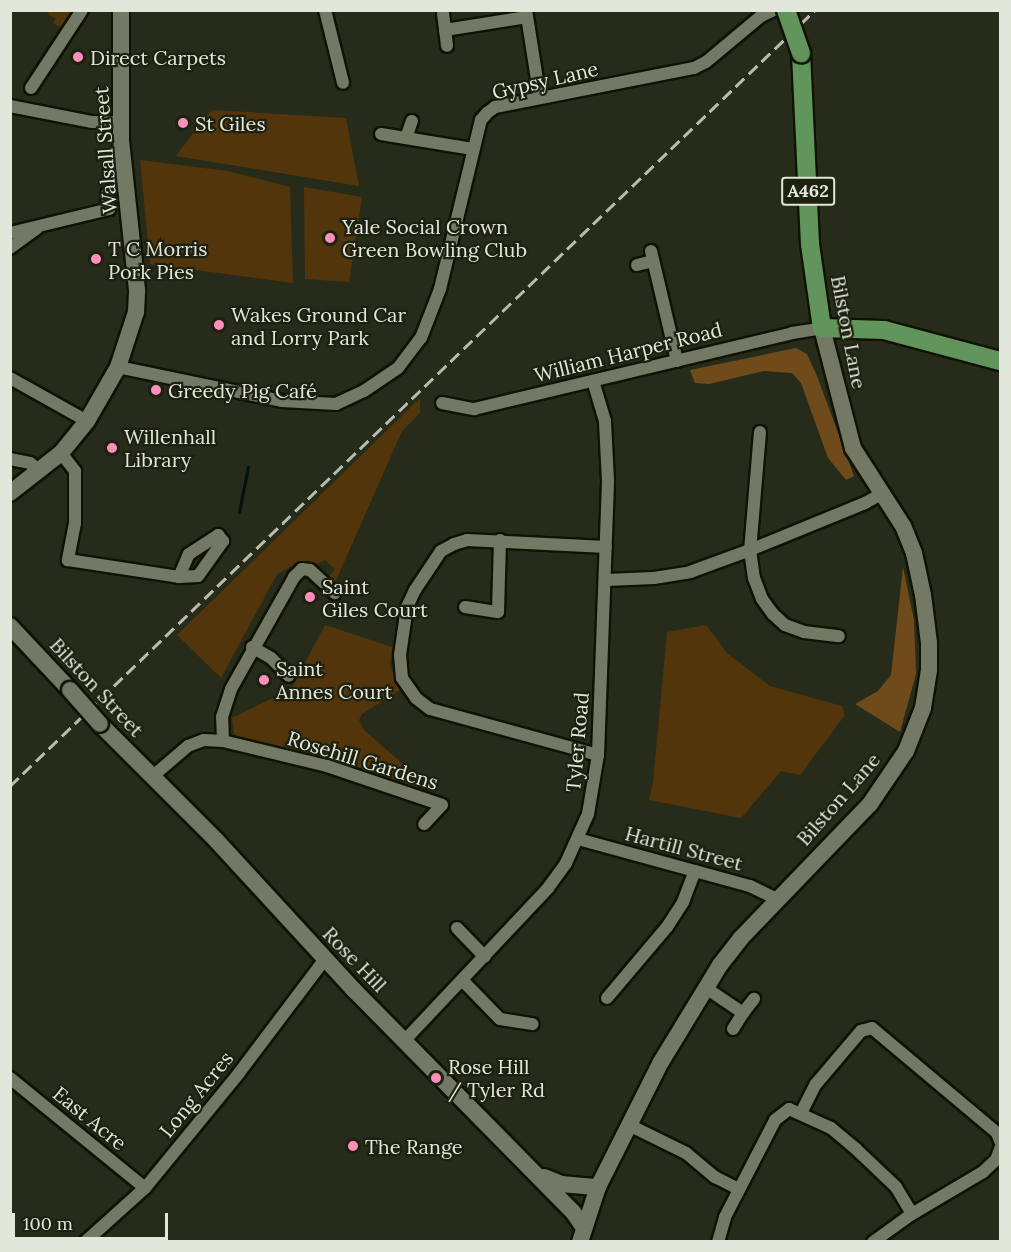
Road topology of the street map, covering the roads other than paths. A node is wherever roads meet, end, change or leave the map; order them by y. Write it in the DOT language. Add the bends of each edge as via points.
graph roads {
  1 [pos="82,10"];
  2 [pos="122,10"];
  3 [pos="325,10"];
  4 [pos="774,10"];
  5 [pos="786,10"];
  6 [pos="443,13"];
  7 [pos="527,14"];
  8 [pos="445,30"];
  9 [pos="447,46"];
  10 [pos="343,83"];
  11 [pos="31,88"];
  12 [pos="540,98"];
  13 [pos="10,106"];
  14 [pos="121,122"];
  15 [pos="412,122"];
  16 [pos="381,134"];
  17 [pos="406,138"];
  18 [pos="473,149"];
  19 [pos="107,194"];
  20 [pos="44,224"];
  21 [pos="10,233"];
  22 [pos="10,248"];
  23 [pos="637,265"];
  24 [pos="822,328"];
  25 [pos="677,361"];
  26 [pos="1000,361"];
  27 [pos="118,367"];
  28 [pos="10,378"];
  29 [pos="593,381"];
  30 [pos="442,404"];
  31 [pos="87,421"];
  32 [pos="760,432"];
  33 [pos="61,453"];
  34 [pos="10,459"];
  35 [pos="39,470"];
  36 [pos="883,493"];
  37 [pos="10,494"];
  38 [pos="500,540"];
  39 [pos="606,547"];
  40 [pos="750,550"];
  41 [pos="179,577"];
  42 [pos="606,580"];
  43 [pos="334,593"];
  44 [pos="465,607"];
  45 [pos="10,626"];
  46 [pos="839,636"];
  47 [pos="252,647"];
  48 [pos="289,676"];
  49 [pos="223,741"];
  50 [pos="598,755"];
  51 [pos="153,776"];
  52 [pos="424,825"];
  53 [pos="578,839"];
  54 [pos="695,871"];
  55 [pos="777,899"];
  56 [pos="457,928"];
  57 [pos="485,957"];
  58 [pos="325,959"];
  59 [pos="463,981"];
  60 [pos="706,988"];
  61 [pos="607,998"];
  62 [pos="754,999"];
  63 [pos="743,1013"];
  64 [pos="533,1024"];
  65 [pos="733,1029"];
  66 [pos="405,1040"];
  67 [pos="10,1078"];
  68 [pos="801,1113"];
  69 [pos="629,1125"];
  70 [pos="1000,1141"];
  71 [pos="1000,1149"];
  72 [pos="530,1168"];
  73 [pos="598,1187"];
  74 [pos="145,1188"];
  75 [pos="739,1189"];
  76 [pos="912,1215"];
  77 [pos="582,1235"];
  78 [pos="85,1242"];
  79 [pos="718,1242"];
  80 [pos="873,1242"];
  1 -- 11 [label="street"];
  2 -- 14 [label="main road, Walsall Street"];
  3 -- 10 [label="street"];
  4 -- 12 [label="street, Gypsy Lane" via="694,69"];
  5 -- 24 [label="main road, Bilston Lane / A462, bridge" via="801,53 810,244"];
  6 -- 8 [label="street"];
  7 -- 8 [label="street"];
  7 -- 12 [label="street"];
  8 -- 9 [label="street"];
  12 -- 18 [label="street, Gypsy Lane" via="495,107 481,120"];
  13 -- 14 [label="street" via="92,122"];
  14 -- 27 [label="main road, Walsall Street" via="137,290 135,318"];
  15 -- 17 [label="street"];
  16 -- 17 [label="street"];
  17 -- 18 [label="street"];
  18 -- 27 [label="street, Gypsy Lane" via="440,289 421,338 398,368 364,391 336,404 282,401"];
  19 -- 20 [label="street" via="111,214"];
  20 -- 21 [label="street"];
  20 -- 22 [label="street"];
  23 -- 25 [label="street" via="652,256"];
  24 -- 25 [label="street, William Harper Road"];
  24 -- 26 [label="main road" via="884,330"];
  24 -- 36 [label="main road, Bilston Lane" via="853,448"];
  25 -- 29 [label="street, William Harper Road"];
  27 -- 31 [label="main road, Walsall Street"];
  28 -- 31 [label="street"];
  29 -- 30 [label="street, William Harper Road" via="474,409"];
  29 -- 39 [label="street, Tyler Road" via="605,422 608,452"];
  31 -- 33 [label="main road, Walsall Street"];
  32 -- 40 [label="street"];
  33 -- 35 [label="main road, Walsall Street"];
  33 -- 41 [label="street" via="75,471 75,523 68,560"];
  34 -- 35 [label="street" via="30,463"];
  35 -- 37 [label="main road, Walsall Street"];
  36 -- 40 [label="street"];
  36 -- 55 [label="main road, Bilston Lane" via="909,537 919,570 929,670 923,708 916,732 870,804"];
  38 -- 39 [label="street"];
  38 -- 44 [label="street" via="498,612"];
  38 -- 50 [label="street" via="467,540 441,552 435,560 407,607 400,655 402,678 416,698 430,709"];
  39 -- 42 [label="street, Tyler Road"];
  40 -- 42 [label="street" via="678,575"];
  40 -- 46 [label="street" via="754,578 773,614 795,630"];
  42 -- 50 [label="street, Tyler Road"];
  43 -- 47 [label="street" via="316,573 302,569"];
  45 -- 51 [label="main road, Bilston Street, bridge"];
  47 -- 48 [label="street" via="272,658"];
  47 -- 49 [label="street" via="222,717"];
  49 -- 51 [label="street, Rosehill Gardens" via="204,740 188,746"];
  49 -- 52 [label="street, Rosehill Gardens" via="327,766 442,805"];
  50 -- 53 [label="street, Tyler Road" via="593,795"];
  51 -- 58 [label="main road, Rose Hill"];
  53 -- 54 [label="street, Hartill Street"];
  53 -- 57 [label="street, Tyler Road" via="548,888"];
  54 -- 55 [label="street, Hartill Street" via="760,889"];
  54 -- 61 [label="street" via="683,902 667,927"];
  55 -- 60 [label="main road, Bilston Lane" via="741,938"];
  56 -- 57 [label="street"];
  57 -- 59 [label="street, Tyler Road"];
  58 -- 66 [label="main road, Rose Hill"];
  58 -- 74 [label="street, Long Acres"];
  59 -- 64 [label="street" via="500,1019"];
  59 -- 66 [label="street, Tyler Road"];
  60 -- 63 [label="street"];
  60 -- 69 [label="main road, Bilston Lane"];
  62 -- 63 [label="street"];
  63 -- 65 [label="street"];
  66 -- 72 [label="main road, Rose Hill"];
  67 -- 74 [label="street, East Acre"];
  68 -- 70 [label="street" via="816,1084 861,1031 872,1028 997,1133"];
  68 -- 75 [label="street" via="789,1108 780,1113"];
  68 -- 76 [label="street" via="831,1128 856,1149 896,1187"];
  69 -- 73 [label="main road, Bilston Lane"];
  69 -- 75 [label="street" via="686,1153 715,1177"];
  71 -- 76 [label="street" via="984,1172"];
  72 -- 73 [label="main road, Rose Hill" via="561,1184"];
  72 -- 77 [label="main road, Rose Hill" via="573,1212"];
  73 -- 77 [label="main road, Bilston Lane"];
  74 -- 78 [label="street, Long Acres"];
  75 -- 79 [label="street"];
  76 -- 80 [label="street"];
}
